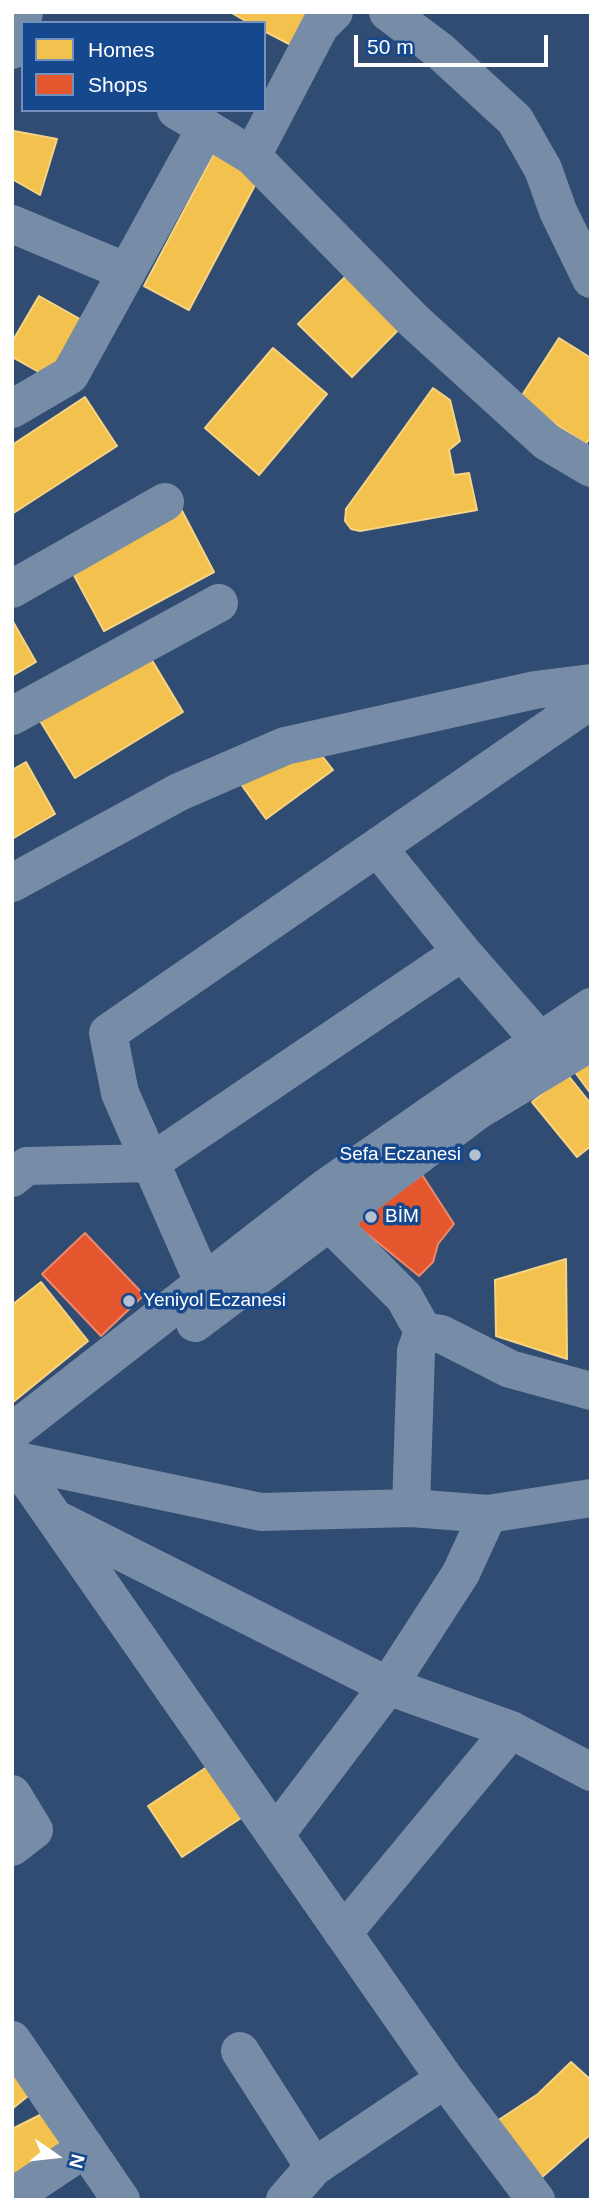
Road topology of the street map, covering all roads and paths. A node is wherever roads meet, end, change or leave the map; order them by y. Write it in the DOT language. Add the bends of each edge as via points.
graph roads {
  1 [pos="334,12"];
  2 [pos="388,12"];
  3 [pos="21,22"];
  4 [pos="12,50"];
  5 [pos="191,119"];
  6 [pos="252,156"];
  7 [pos="12,223"];
  8 [pos="127,272"];
  9 [pos="591,279"];
  10 [pos="12,409"];
  11 [pos="591,467"];
  12 [pos="165,502"];
  13 [pos="12,589"];
  14 [pos="219,603"];
  15 [pos="591,683"];
  16 [pos="591,700"];
  17 [pos="12,716"];
  18 [pos="378,848"];
  19 [pos="12,883"];
  20 [pos="462,952"];
  21 [pos="591,1007"];
  22 [pos="540,1041"];
  23 [pos="591,1042"];
  24 [pos="150,1163"];
  25 [pos="17,1170"];
  26 [pos="330,1223"];
  27 [pos="210,1296"];
  28 [pos="423,1331"];
  29 [pos="591,1391"];
  30 [pos="13,1451"];
  31 [pos="591,1498"];
  32 [pos="411,1508"];
  33 [pos="488,1514"];
  34 [pos="55,1518"];
  35 [pos="388,1686"];
  36 [pos="511,1730"];
  37 [pos="591,1772"];
  38 [pos="12,1794"];
  39 [pos="275,1835"];
  40 [pos="12,1847"];
  41 [pos="343,1933"];
  42 [pos="12,2040"];
  43 [pos="240,2051"];
  44 [pos="445,2079"];
  45 [pos="86,2148"];
  46 [pos="314,2167"];
  47 [pos="12,2197"];
  48 [pos="121,2200"];
  49 [pos="285,2200"];
  50 [pos="536,2200"];
  1 -- 6 [label="street" via="320,26"];
  2 -- 9 [label="street" via="440,51 515,120 543,169"];
  3 -- 4 [label="street"];
  5 -- 6 [label="street"];
  5 -- 8 [label="street"];
  6 -- 11 [label="street" via="414,321 547,442"];
  7 -- 8 [label="street"];
  8 -- 10 [label="street" via="70,375"];
  12 -- 13 [label="street"];
  14 -- 17 [label="street"];
  15 -- 19 [label="street" via="522,693 285,746 179,792"];
  16 -- 18 [label="street"];
  18 -- 20 [label="street"];
  18 -- 24 [label="street" via="108,1033 120,1093"];
  20 -- 22 [label="street"];
  20 -- 24 [label="street"];
  21 -- 22 [label="street"];
  22 -- 27 [label="street" via="328,1186"];
  23 -- 26 [label="street" via="477,1111"];
  24 -- 25 [label="street"];
  24 -- 27 [label="street"];
  26 -- 27 [label="street"];
  26 -- 28 [label="street" via="404,1297"];
  27 -- 30 [label="street"];
  28 -- 29 [label="street" via="441,1334 510,1369"];
  28 -- 32 [label="street" via="416,1351"];
  30 -- 32 [label="street" via="261,1512"];
  30 -- 34 [label="street"];
  31 -- 33 [label="street"];
  32 -- 33 [label="street"];
  33 -- 35 [label="street" via="461,1573"];
  34 -- 35 [label="street"];
  34 -- 39 [label="street"];
  35 -- 36 [label="street"];
  35 -- 39 [label="street"];
  36 -- 37 [label="street"];
  36 -- 41 [label="street"];
  38 -- 40 [label="street" via="34,1830"];
  39 -- 41 [label="street"];
  41 -- 44 [label="street"];
  42 -- 45 [label="street"];
  43 -- 46 [label="street"];
  44 -- 46 [label="street"];
  44 -- 50 [label="street"];
  45 -- 47 [label="street"];
  45 -- 48 [label="street"];
  46 -- 49 [label="street"];
}
